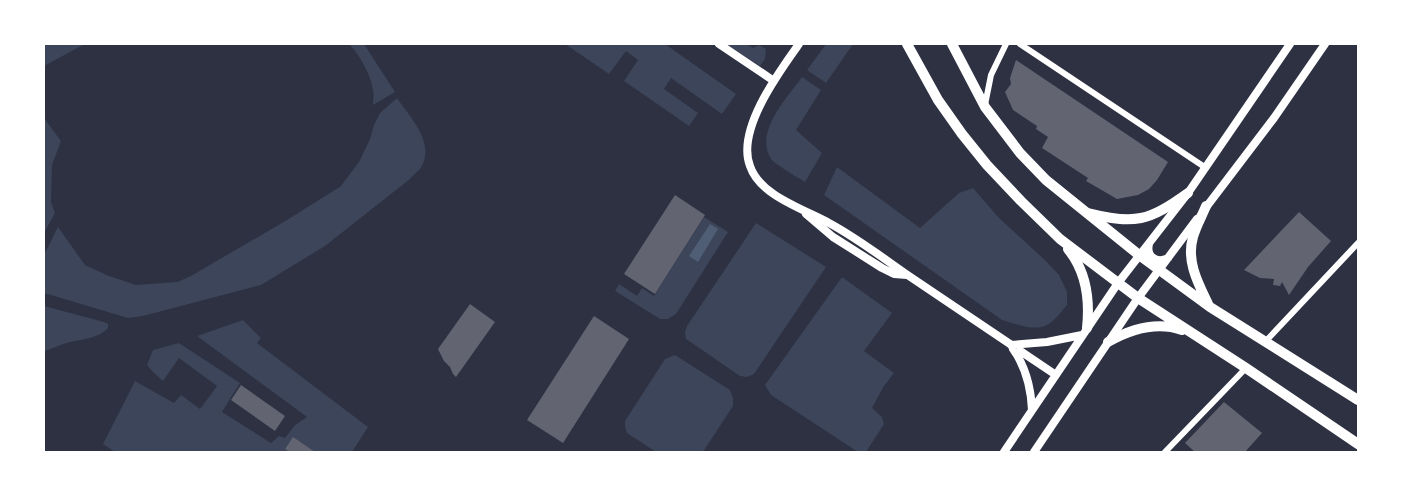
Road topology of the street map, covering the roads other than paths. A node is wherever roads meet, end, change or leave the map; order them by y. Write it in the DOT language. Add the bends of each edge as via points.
graph roads {
  1 [pos="718,44"];
  2 [pos="799,44"];
  3 [pos="907,44"];
  4 [pos="952,44"];
  5 [pos="1006,44"];
  6 [pos="1020,44"];
  7 [pos="1290,44"];
  8 [pos="1324,44"];
  9 [pos="774,81"];
  10 [pos="985,107"];
  11 [pos="1206,168"];
  12 [pos="1188,194"];
  13 [pos="1206,206"];
  14 [pos="1084,212"];
  15 [pos="1060,239"];
  16 [pos="1150,241"];
  17 [pos="1359,243"];
  18 [pos="1139,255"];
  19 [pos="1169,257"];
  20 [pos="1159,270"];
  21 [pos="1118,283"];
  22 [pos="1138,298"];
  23 [pos="1210,307"];
  24 [pos="1085,331"];
  25 [pos="1191,333"];
  26 [pos="1108,342"];
  27 [pos="1265,342"];
  28 [pos="1011,345"];
  29 [pos="1246,368"];
  30 [pos="1056,375"];
  31 [pos="1359,400"];
  32 [pos="1032,410"];
  33 [pos="1359,444"];
  34 [pos="1004,453"];
  35 [pos="1034,453"];
  36 [pos="1165,453"];
  1 -- 9 [label="street"];
  2 -- 9 [label="street"];
  3 -- 15 [label="main road" via="962,134"];
  4 -- 10 [label="main road"];
  5 -- 10 [label="street" via="991,75"];
  6 -- 11 [label="street"];
  7 -- 11 [label="street"];
  8 -- 13 [label="street" via="1274,118"];
  9 -- 28 [label="street" via="765,94 749,139 750,167 759,182 782,200 839,228"];
  10 -- 14 [label="main road" via="1020,153"];
  11 -- 12 [label="street"];
  12 -- 14 [label="main road" via="1168,208 1130,220"];
  12 -- 16 [label="street"];
  13 -- 19 [label="street"];
  13 -- 23 [label="main road" via="1193,235 1190,258"];
  14 -- 18 [label="main road"];
  15 -- 21 [label="main road"];
  15 -- 24 [label="main road" via="1072,254 1086,286 1089,309"];
  16 -- 18 [label="street"];
  16 -- 19 [label="street" via="1148,251 1154,259"];
  17 -- 27 [label="street"];
  18 -- 20 [label="main road"];
  18 -- 21 [label="street"];
  19 -- 20 [label="street"];
  20 -- 22 [label="street"];
  20 -- 23 [label="main road"];
  21 -- 22 [label="main road"];
  21 -- 24 [label="street"];
  22 -- 25 [label="main road"];
  22 -- 26 [label="street"];
  23 -- 27 [label="main road"];
  24 -- 28 [label="street" via="1047,342"];
  24 -- 30 [label="street"];
  25 -- 26 [label="main road" via="1175,327 1151,326 1123,333"];
  25 -- 29 [label="main road"];
  26 -- 35 [label="street"];
  27 -- 31 [label="main road"];
  28 -- 30 [label="street"];
  28 -- 32 [label="street" via="1027,376"];
  29 -- 33 [label="main road"];
  29 -- 36 [label="street"];
  30 -- 32 [label="street"];
  32 -- 34 [label="street"];
}
